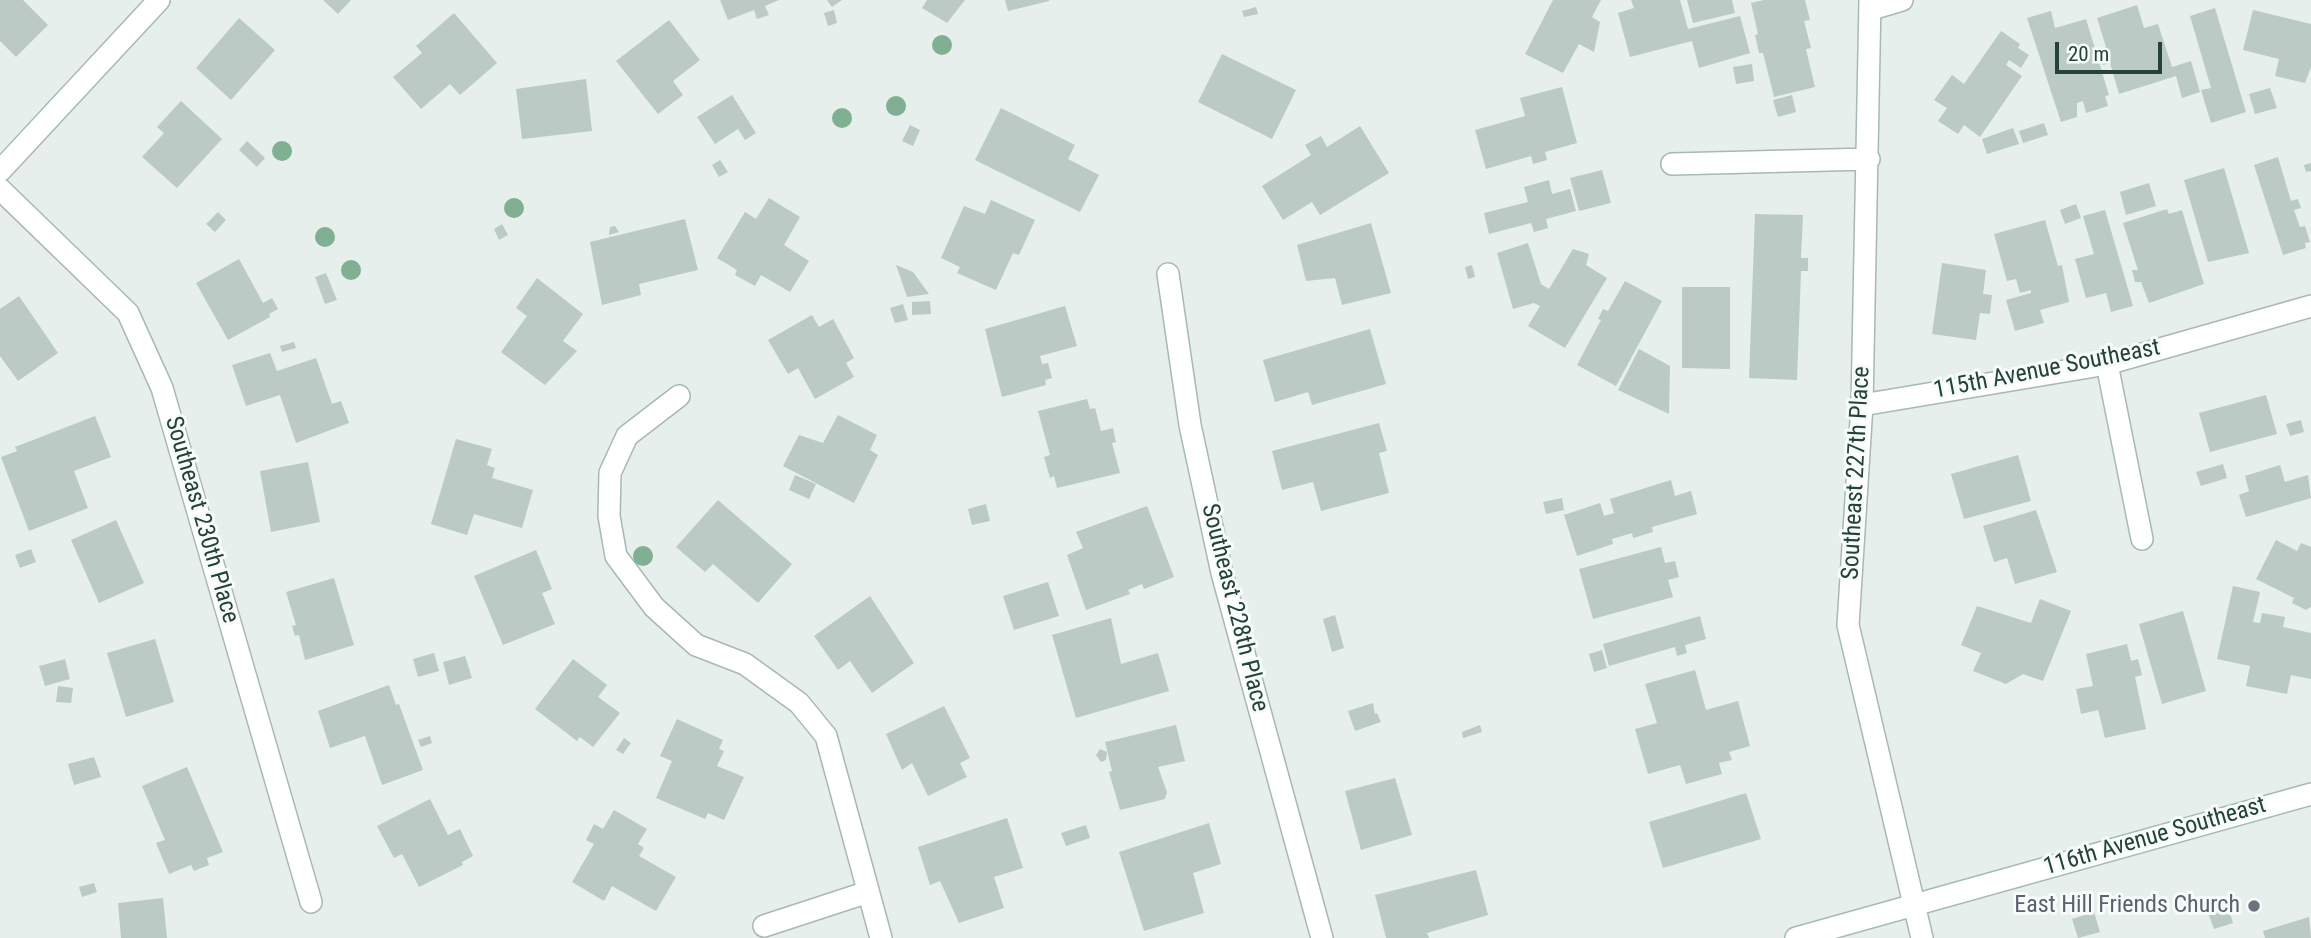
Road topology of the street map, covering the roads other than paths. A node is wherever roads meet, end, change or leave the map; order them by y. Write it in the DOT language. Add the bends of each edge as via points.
graph roads {
  1 [pos="159,0"];
  2 [pos="1902,0"];
  3 [pos="1871,5"];
  4 [pos="1869,159"];
  5 [pos="1672,164"];
  6 [pos="0,171"];
  7 [pos="0,189"];
  8 [pos="1168,274"];
  9 [pos="2311,306"];
  10 [pos="2107,364"];
  11 [pos="680,396"];
  12 [pos="1862,405"];
  13 [pos="2143,540"];
  14 [pos="2311,794"];
  15 [pos="868,892"];
  16 [pos="311,902"];
  17 [pos="1912,904"];
  18 [pos="764,926"];
  19 [pos="881,938"];
  20 [pos="1322,938"];
  21 [pos="1796,938"];
  22 [pos="1922,938"];
  1 -- 6 [label="street"];
  2 -- 3 [label="street"];
  3 -- 4 [label="street, Southeast 227th Place"];
  4 -- 5 [label="street"];
  4 -- 12 [label="street, Southeast 227th Place"];
  7 -- 16 [label="street, Southeast 230th Place" via="128,313 162,388"];
  8 -- 20 [label="street, Southeast 228th Place" via="1190,425 1222,573"];
  9 -- 10 [label="street, 115th Avenue Southeast"];
  10 -- 12 [label="street, 115th Avenue Southeast"];
  10 -- 13 [label="street"];
  11 -- 15 [label="street" via="627,436 610,473 609,516 616,556 654,607 696,645 745,664 799,703 826,736"];
  12 -- 17 [label="street, Southeast 227th Place" via="1848,625"];
  14 -- 17 [label="street, 116th Avenue Southeast"];
  15 -- 18 [label="street"];
  15 -- 19 [label="street"];
  17 -- 21 [label="street, 116th Avenue Southeast"];
  17 -- 22 [label="street, Southeast 227th Place"];
}
